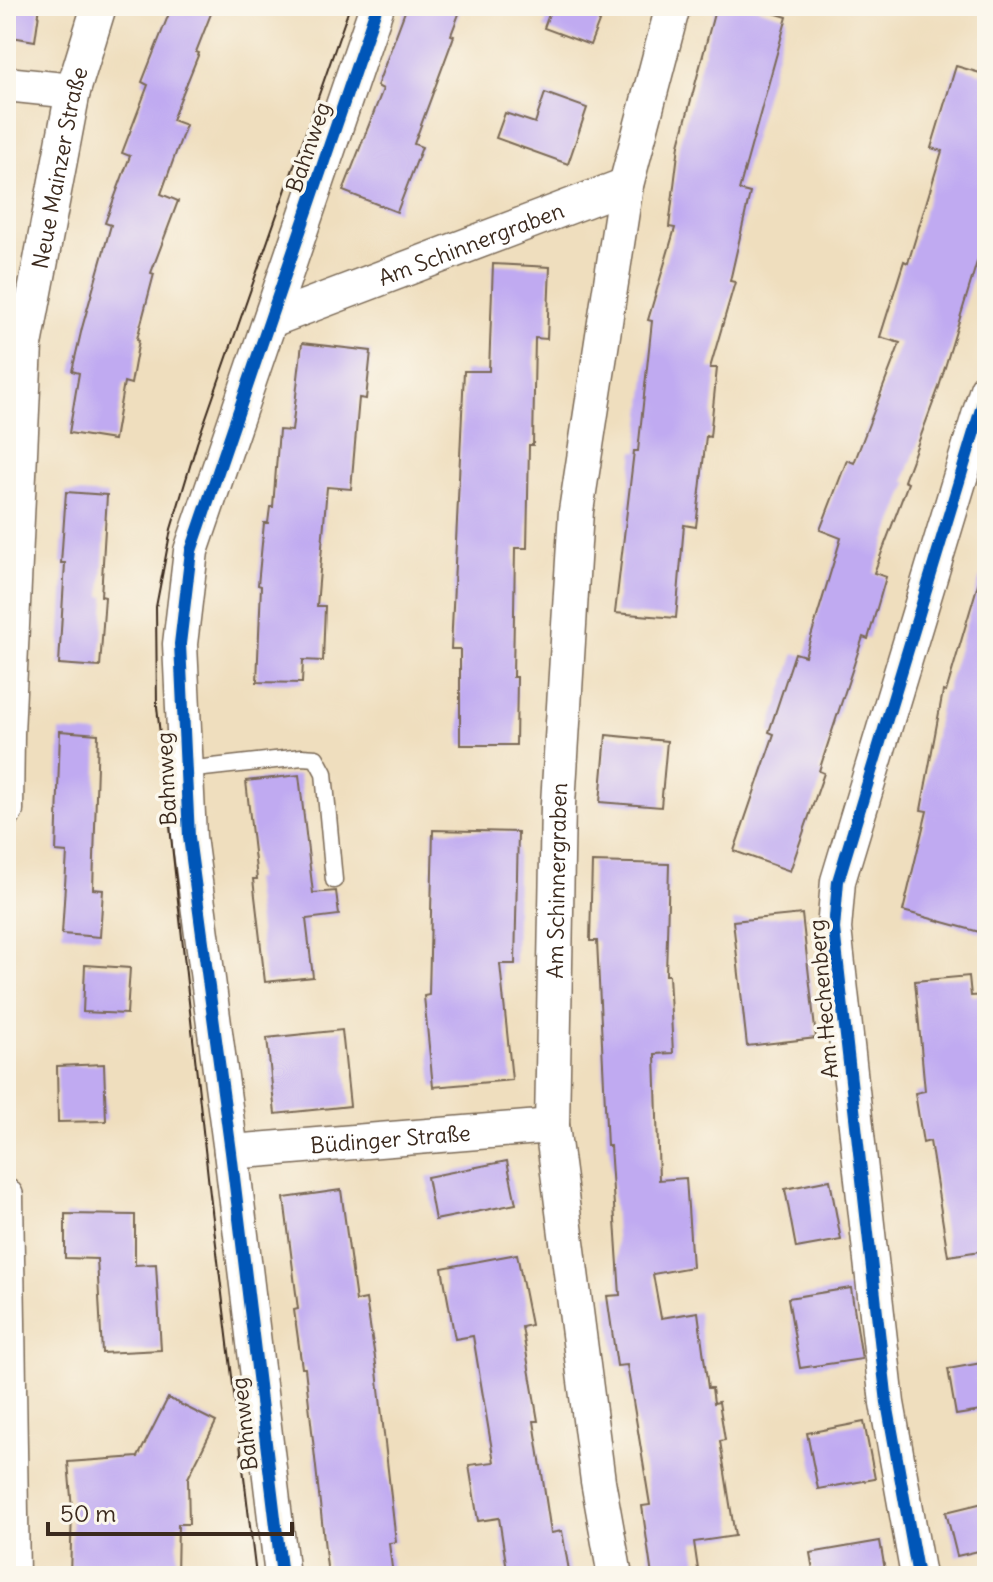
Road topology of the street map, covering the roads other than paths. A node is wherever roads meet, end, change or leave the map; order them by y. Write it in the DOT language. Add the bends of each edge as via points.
graph roads {
  1 [pos="99,6"];
  2 [pos="377,6"];
  3 [pos="673,6"];
  4 [pos="6,84"];
  5 [pos="73,91"];
  6 [pos="626,185"];
  7 [pos="271,320"];
  8 [pos="987,389"];
  9 [pos="6,734"];
  10 [pos="186,770"];
  11 [pos="6,810"];
  12 [pos="334,880"];
  13 [pos="552,1126"];
  14 [pos="231,1152"];
  15 [pos="6,1196"];
  16 [pos="12,1576"];
  17 [pos="282,1576"];
  18 [pos="615,1576"];
  19 [pos="918,1576"];
  1 -- 5 [label="street, Neue Mainzer Straße"];
  2 -- 7 [label="street, Bahnweg"];
  3 -- 6 [label="street, Am Schinnergraben"];
  4 -- 5 [label="street"];
  5 -- 9 [label="street, Neue Mainzer Straße" via="25,345"];
  6 -- 7 [label="street, Am Schinnergraben"];
  6 -- 13 [label="street, Am Schinnergraben" via="576,511 558,804"];
  7 -- 10 [label="street, Bahnweg" via="191,551 180,644"];
  8 -- 19 [label="street, Am Hechenberg" via="838,881 834,929 887,1403"];
  9 -- 11 [label="street, Neue Mainzer Straße"];
  10 -- 12 [label="lane" via="316,758 324,773"];
  10 -- 14 [label="street, Bahnweg" via="189,837"];
  13 -- 14 [label="street, Büdinger Straße"];
  13 -- 18 [label="street, Am Schinnergraben"];
  14 -- 17 [label="street, Bahnweg"];
  15 -- 16 [label="street"];
}
